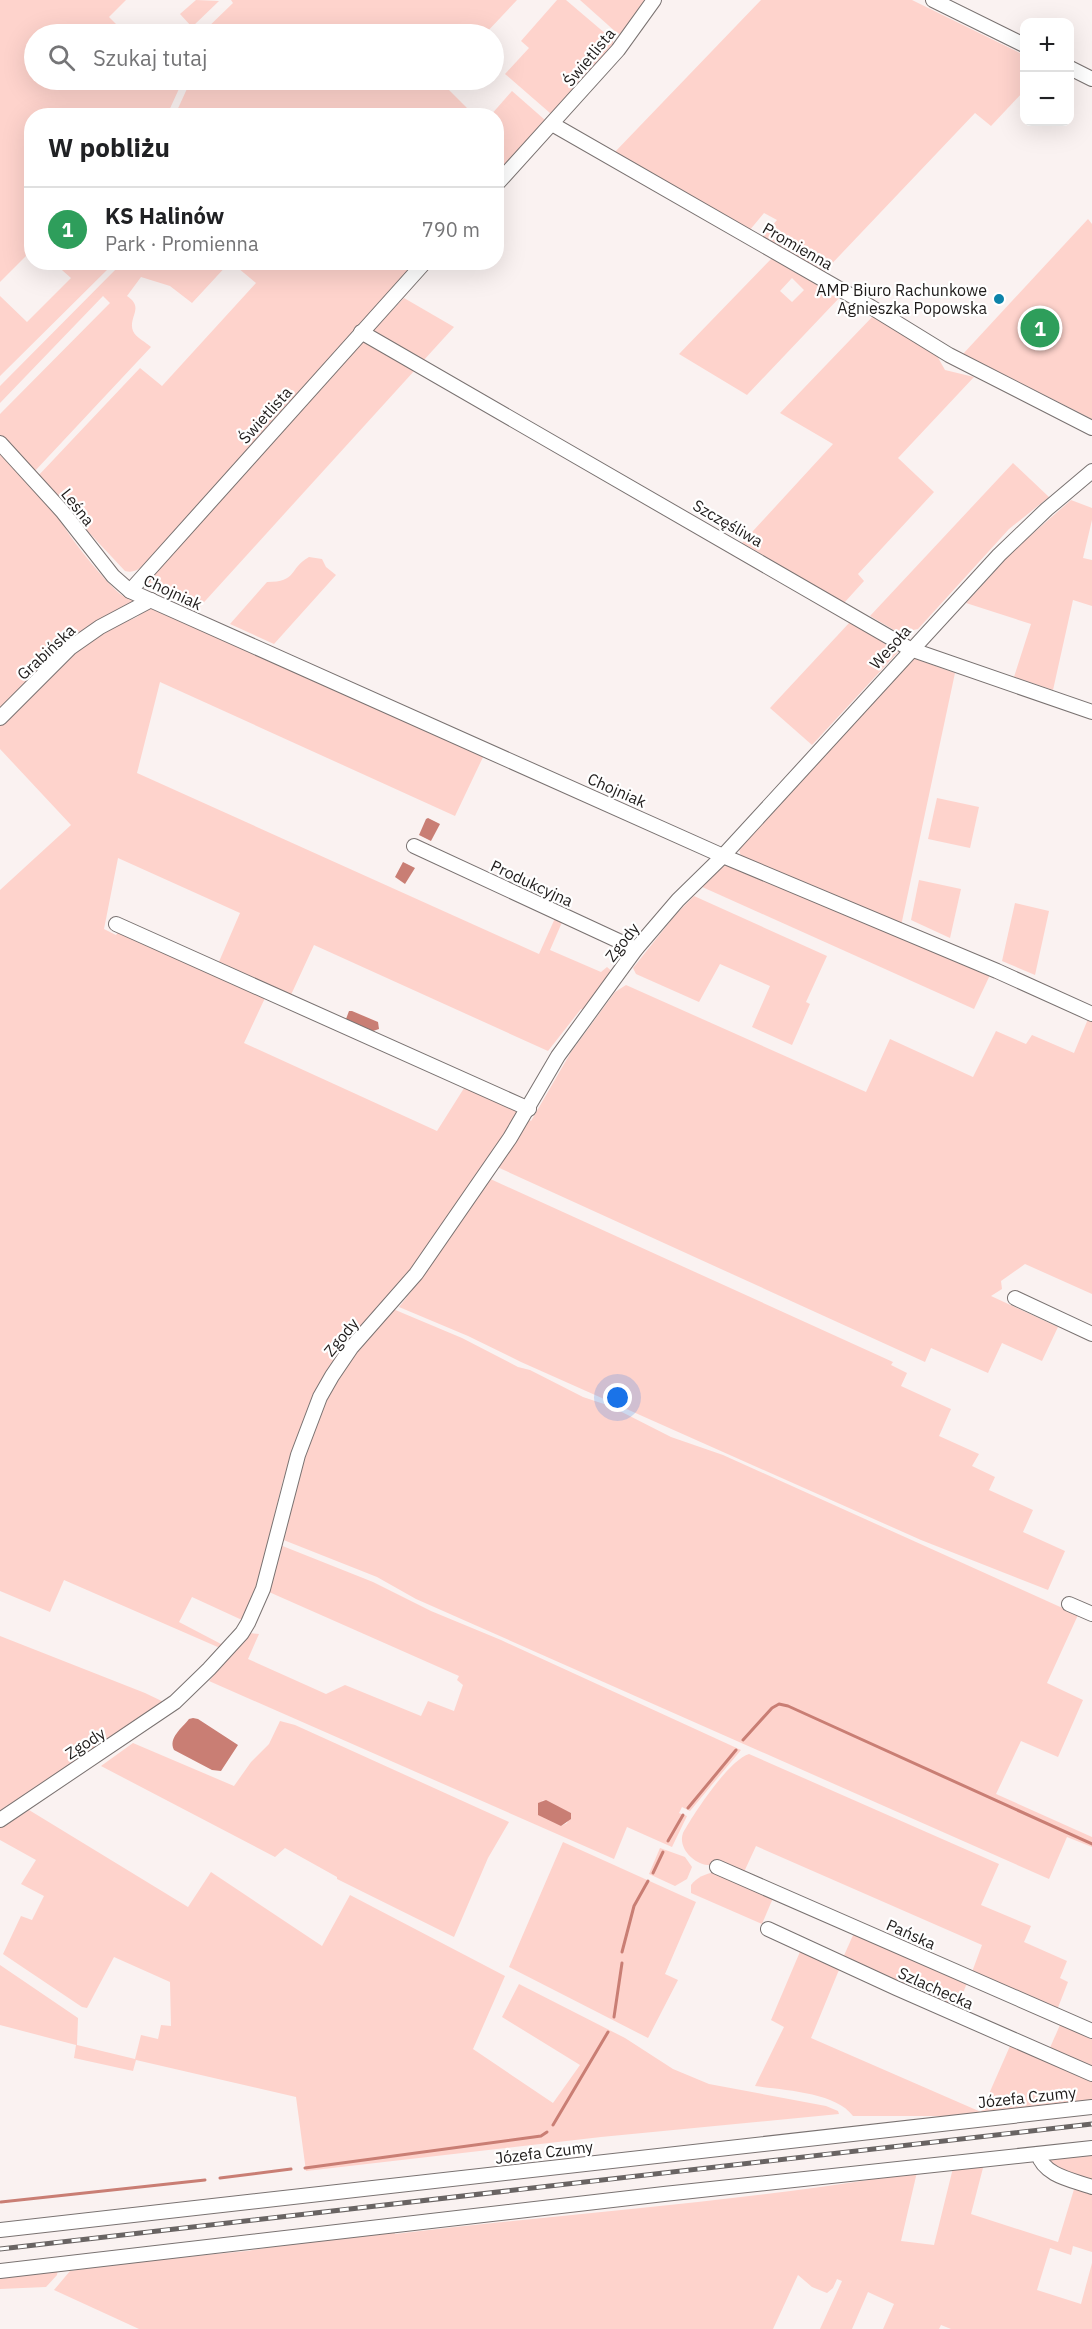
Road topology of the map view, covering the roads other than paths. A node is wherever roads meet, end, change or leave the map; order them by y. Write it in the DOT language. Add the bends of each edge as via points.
graph roads {
  1 [pos="654,0"];
  2 [pos="933,0"];
  3 [pos="1020,43"];
  4 [pos="1074,70"];
  5 [pos="1092,79"];
  6 [pos="552,124"];
  7 [pos="504,176"];
  8 [pos="419,270"];
  9 [pos="361,332"];
  10 [pos="1092,428"];
  11 [pos="0,443"];
  12 [pos="1092,471"];
  13 [pos="130,591"];
  14 [pos="151,600"];
  15 [pos="910,649"];
  16 [pos="1092,712"];
  17 [pos="0,718"];
  18 [pos="414,846"];
  19 [pos="723,856"];
  20 [pos="116,924"];
  21 [pos="636,949"];
  22 [pos="1092,1014"];
  23 [pos="529,1109"];
  24 [pos="1015,1298"];
  25 [pos="1092,1334"];
  26 [pos="1069,1604"];
  27 [pos="1092,1614"];
  28 [pos="0,1820"];
  29 [pos="717,1867"];
  30 [pos="768,1929"];
  31 [pos="1092,2031"];
  32 [pos="1092,2074"];
  33 [pos="1092,2107"];
  34 [pos="1092,2148"];
  35 [pos="1038,2154"];
  36 [pos="1092,2187"];
  37 [pos="0,2230"];
  38 [pos="0,2271"];
  1 -- 6 [label="street, Świetlista" via="618,50"];
  2 -- 3 [label="street"];
  4 -- 5 [label="street"];
  6 -- 7 [label="street, Świetlista"];
  6 -- 10 [label="street, Promienna" via="949,355"];
  8 -- 9 [label="street, Świetlista"];
  9 -- 13 [label="street, Świetlista"];
  9 -- 15 [label="street, Szczęśliwa"];
  11 -- 13 [label="street, Leśna"];
  12 -- 15 [label="street, Wesoła" via="1047,508"];
  13 -- 14 [label="street, Chojniak"];
  14 -- 17 [label="street, Grabińska" via="99,627 70,648"];
  14 -- 19 [label="street, Chojniak"];
  15 -- 16 [label="street, Szczęśliwa"];
  15 -- 19 [label="street, Wesoła"];
  18 -- 21 [label="street, Produkcyjna"];
  19 -- 21 [label="street, Zgody"];
  19 -- 22 [label="street, Chojniak"];
  20 -- 23 [label="street"];
  21 -- 23 [label="street, Zgody" via="558,1056"];
  23 -- 28 [label="street, Zgody" via="416,1274 351,1348 320,1397 298,1455 263,1588 242,1633 175,1702"];
  24 -- 25 [label="street"];
  26 -- 27 [label="street"];
  29 -- 31 [label="street, Pańska"];
  30 -- 32 [label="street, Szlachecka"];
  33 -- 37 [label="street, Józefa Czumy"];
  34 -- 35 [label="street"];
  35 -- 36 [label="street" via="1047,2170"];
  35 -- 38 [label="street"];
}
